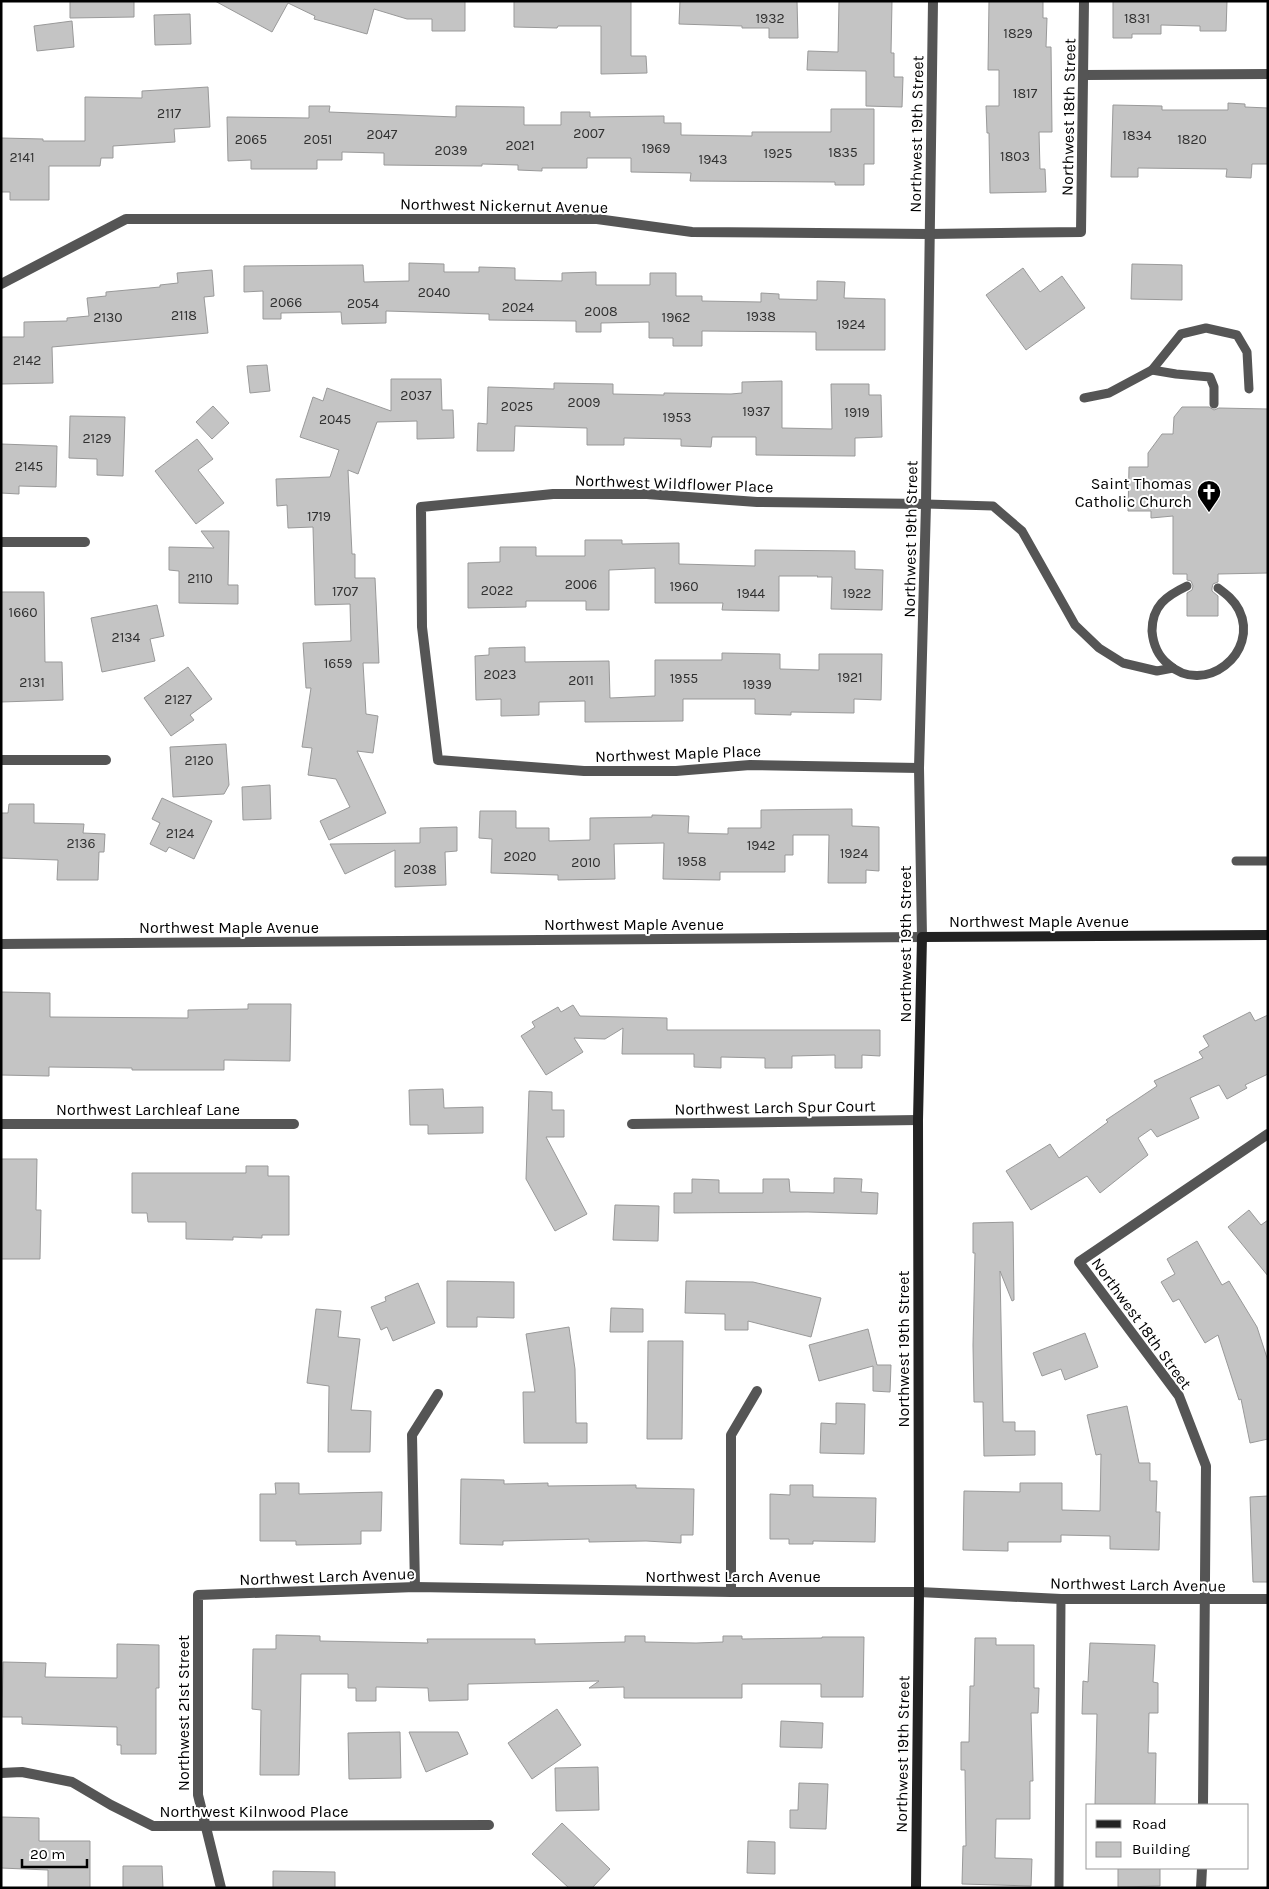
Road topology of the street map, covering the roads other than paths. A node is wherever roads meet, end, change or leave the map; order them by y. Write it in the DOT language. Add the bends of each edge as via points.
graph roads {
  1 [pos="933,1"];
  2 [pos="1084,1"];
  3 [pos="1268,74"];
  4 [pos="1084,75"];
  5 [pos="1081,232"];
  6 [pos="929,234"];
  7 [pos="1,284"];
  8 [pos="1152,370"];
  9 [pos="1249,389"];
  10 [pos="1084,398"];
  11 [pos="1214,404"];
  12 [pos="926,504"];
  13 [pos="1,542"];
  14 [pos="85,542"];
  15 [pos="1187,586"];
  16 [pos="1218,588"];
  17 [pos="1173,668"];
  18 [pos="1,760"];
  19 [pos="106,760"];
  20 [pos="438,760"];
  21 [pos="919,768"];
  22 [pos="1268,861"];
  23 [pos="1236,862"];
  24 [pos="1268,935"];
  25 [pos="922,937"];
  26 [pos="1,944"];
  27 [pos="918,1120"];
  28 [pos="1,1124"];
  29 [pos="294,1124"];
  30 [pos="632,1124"];
  31 [pos="1268,1134"];
  32 [pos="757,1391"];
  33 [pos="438,1394"];
  34 [pos="415,1587"];
  35 [pos="731,1592"];
  36 [pos="919,1592"];
  37 [pos="198,1595"];
  38 [pos="1061,1599"];
  39 [pos="1206,1599"];
  40 [pos="1268,1600"];
  41 [pos="1,1773"];
  42 [pos="1203,1804"];
  43 [pos="489,1825"];
  44 [pos="206,1827"];
  45 [pos="1202,1869"];
  46 [pos="220,1888"];
  47 [pos="916,1888"];
  48 [pos="1059,1888"];
  49 [pos="1201,1888"];
  1 -- 6 [label="street, Northwest 19th Street"];
  2 -- 4 [label="street, Northwest 18th Street"];
  3 -- 4 [label="street"];
  4 -- 5 [label="street, Northwest 18th Street"];
  5 -- 6 [label="street, Northwest Nickernut Avenue"];
  6 -- 7 [label="street, Northwest Nickernut Avenue" via="692,232 597,219 126,219"];
  6 -- 12 [label="street, Northwest 19th Street"];
  8 -- 9 [label="lane" via="1181,334 1206,328 1237,335 1247,352"];
  8 -- 10 [label="lane" via="1109,392"];
  8 -- 11 [label="lane" via="1210,376"];
  12 -- 17 [label="lane" via="993,506 1022,531 1075,625 1100,648 1123,663 1157,671"];
  12 -- 20 [label="street, Northwest Wildflower Place" via="757,502 647,494 553,494 421,507 422,627"];
  12 -- 21 [label="street, Northwest 19th Street"];
  13 -- 14 [label="street"];
  15 -- 17 [label="lane" via="1168,595 1152,622 1152,638 1161,658"];
  16 -- 17 [label="lane" via="1230,596 1244,625 1242,640 1233,659 1219,671 1204,676 1187,675"];
  18 -- 19 [label="street"];
  20 -- 21 [label="street, Northwest Maple Place" via="584,771 676,771 750,765"];
  21 -- 25 [label="street, Northwest 19th Street"];
  22 -- 23 [label="lane"];
  24 -- 25 [label="main road, Northwest Maple Avenue"];
  25 -- 26 [label="street, Northwest Maple Avenue"];
  25 -- 27 [label="main road, Northwest 19th Street"];
  27 -- 30 [label="street, Northwest Larch Spur Court"];
  27 -- 36 [label="main road, Northwest 19th Street"];
  28 -- 29 [label="street, Northwest Larchleaf Lane"];
  31 -- 39 [label="street, Northwest 18th Street" via="1079,1262 1179,1396 1206,1466"];
  32 -- 35 [label="street" via="731,1435"];
  33 -- 34 [label="street" via="412,1435"];
  34 -- 35 [label="street, Northwest Larch Avenue"];
  34 -- 37 [label="street, Northwest Larch Avenue"];
  35 -- 36 [label="street, Northwest Larch Avenue"];
  36 -- 38 [label="street, Northwest Larch Avenue"];
  36 -- 47 [label="main road, Northwest 19th Street"];
  37 -- 44 [label="street, Northwest 21st Street" via="198,1795"];
  38 -- 39 [label="street, Northwest Larch Avenue"];
  38 -- 48 [label="lane"];
  39 -- 40 [label="street, Northwest Larch Avenue"];
  39 -- 42 [label="street, Northwest 18th Street"];
  41 -- 44 [label="street, Northwest Kilnwood Place" via="22,1772 72,1782 152,1826"];
  43 -- 44 [label="street, Northwest Kilnwood Place"];
  44 -- 46 [label="street, Northwest 21st Street"];
  45 -- 49 [label="street"];
}
